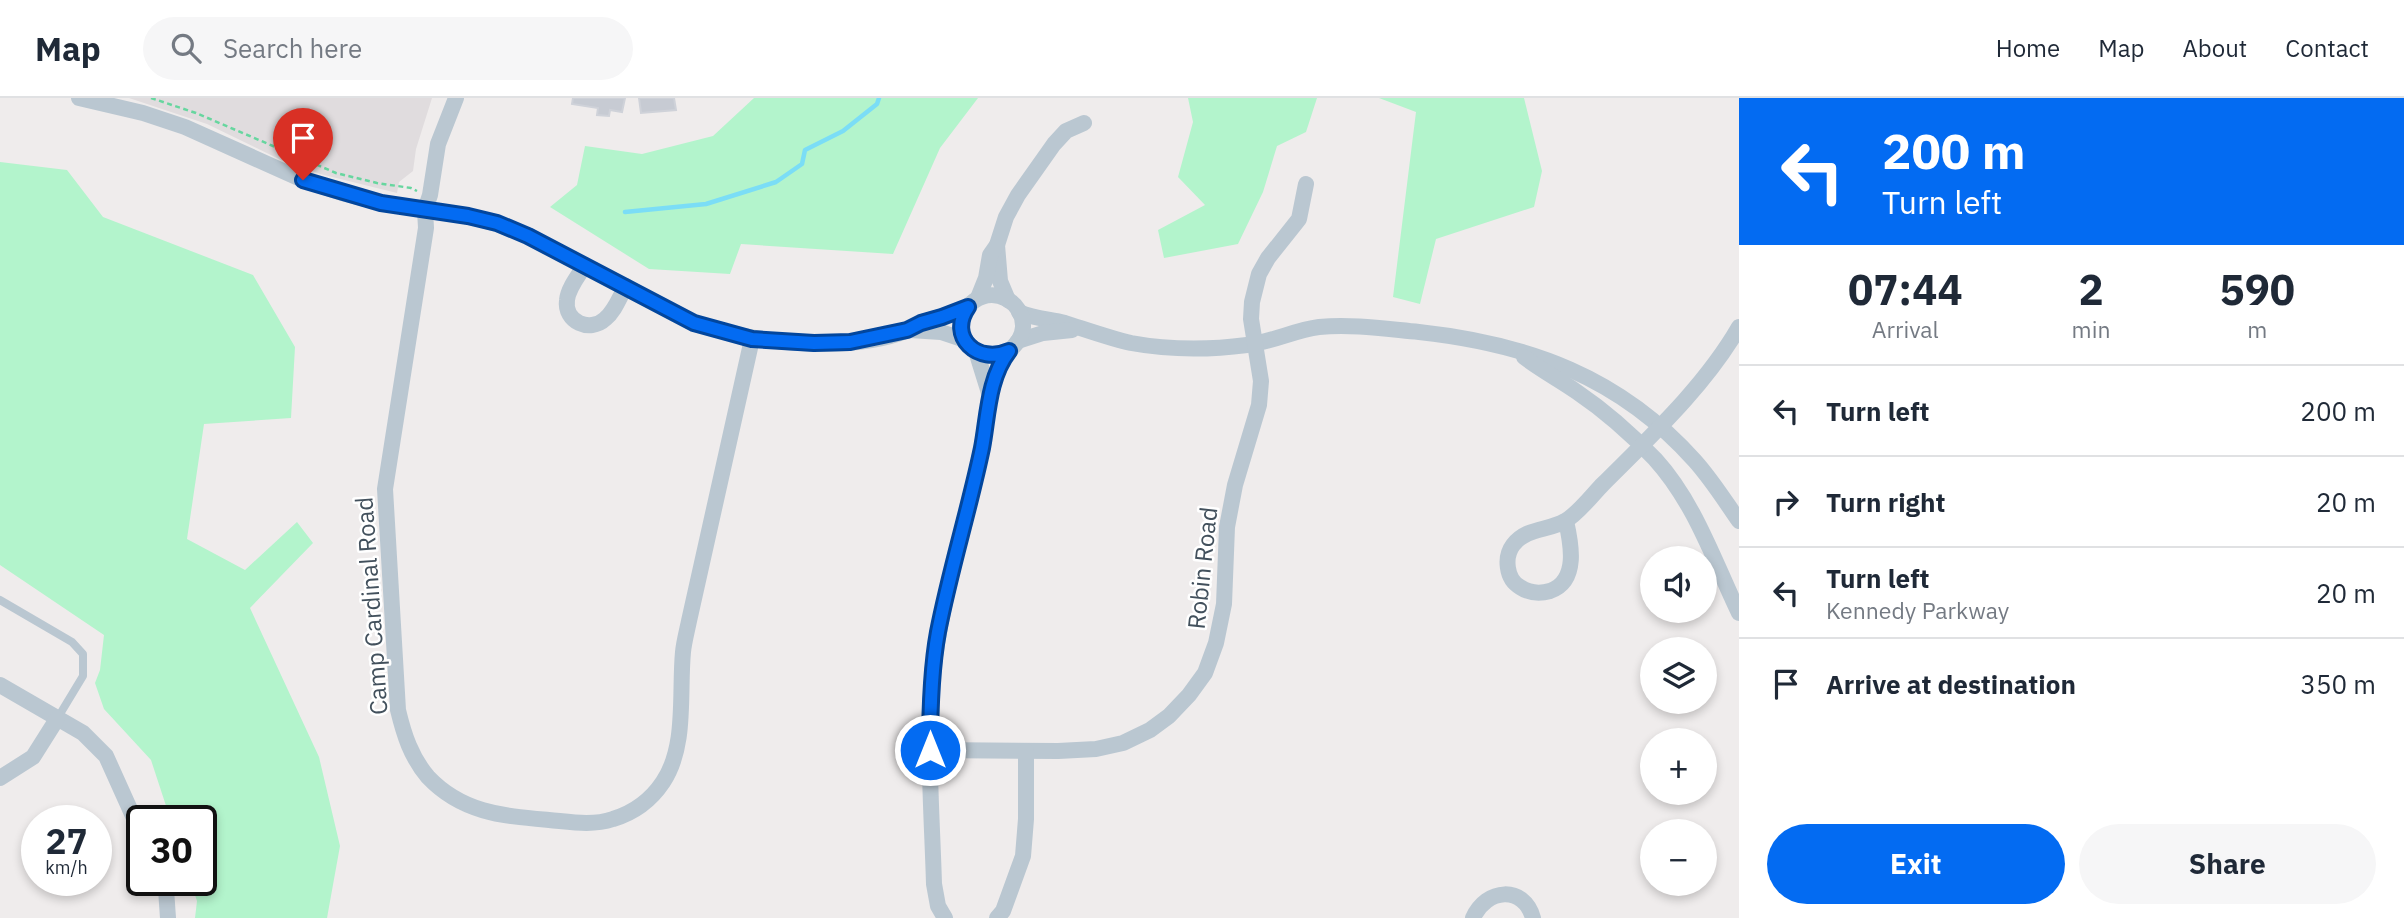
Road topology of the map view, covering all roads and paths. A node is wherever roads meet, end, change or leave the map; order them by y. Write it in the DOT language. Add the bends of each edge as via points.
graph roads {
  1 [pos="79,98"];
  2 [pos="151,98"];
  3 [pos="456,98"];
  4 [pos="1084,123"];
  5 [pos="1306,184"];
  6 [pos="428,202"];
  7 [pos="997,245"];
  8 [pos="585,265"];
  9 [pos="626,286"];
  10 [pos="1008,300"];
  11 [pos="973,303"];
  12 [pos="1019,312"];
  13 [pos="1739,327"];
  14 [pos="1078,328"];
  15 [pos="907,330"];
  16 [pos="752,339"];
  17 [pos="1255,344"];
  18 [pos="970,345"];
  19 [pos="1014,346"];
  20 [pos="1516,352"];
  21 [pos="990,396"];
  22 [pos="1660,426"];
  23 [pos="1641,446"];
  24 [pos="1566,521"];
  25 [pos="1739,521"];
  26 [pos="0,600"];
  27 [pos="1739,613"];
  28 [pos="0,685"];
  29 [pos="57,719"];
  30 [pos="930,750"];
  31 [pos="1026,751"];
  32 [pos="0,778"];
  33 [pos="128,805"];
  34 [pos="166,896"];
  35 [pos="168,918"];
  36 [pos="945,918"];
  37 [pos="997,918"];
  38 [pos="1473,918"];
  39 [pos="1532,918"];
  1 -- 6 [label="street" via="185,127 342,193 381,203"];
  2 -- 6 [label="path" via="337,173 411,188"];
  3 -- 6 [label="street, Camp Cardinal Road" via="438,144"];
  4 -- 7 [label="street" via="1066,131 1054,144 1018,195"];
  5 -- 17 [label="street, Robin Road" via="1299,219 1257,280 1251,319"];
  6 -- 8 [label="street" via="497,223"];
  6 -- 16 [label="street, Camp Cardinal Road" via="385,489 398,710 421,768 450,796 473,808 494,815 586,824 634,810 664,781 678,743 688,621"];
  7 -- 10 [label="street" via="1000,281"];
  7 -- 11 [label="street"];
  8 -- 9 [label="street"];
  8 -- 9 [label="street" via="567,299 576,322 594,326 604,321"];
  9 -- 16 [label="street" via="694,323"];
  10 -- 11 [label="street" via="993,295"];
  10 -- 12 [label="street"];
  11 -- 15 [label="street"];
  11 -- 18 [label="street" via="962,319 961,330"];
  12 -- 14 [label="street"];
  12 -- 19 [label="street" via="1023,327"];
  13 -- 22 [label="street"];
  14 -- 17 [label="street" via="1159,347"];
  14 -- 19 [label="street" via="1043,334"];
  15 -- 16 [label="street" via="850,342"];
  15 -- 18 [label="street" via="936,331"];
  17 -- 20 [label="street" via="1317,327 1366,325 1451,336"];
  17 -- 31 [label="street, Robin Road" via="1261,381 1259,405 1235,485 1227,527 1224,604 1205,673 1169,716 1123,743 1096,750"];
  18 -- 19 [label="street" via="991,356"];
  18 -- 21 [label="street"];
  19 -- 21 [label="street" via="998,371"];
  20 -- 22 [label="street" via="1584,374"];
  20 -- 23 [label="street" via="1578,392"];
  21 -- 30 [label="street" via="938,633"];
  22 -- 23 [label="street"];
  22 -- 25 [label="street" via="1695,461"];
  23 -- 24 [label="street"];
  23 -- 27 [label="street" via="1693,514"];
  24 -- 24 [label="street" via="1531,531 1511,547 1507,561 1517,586 1543,593 1564,581 1571,566"];
  26 -- 29 [label="lane" via="72,642 83,654 83,676"];
  28 -- 29 [label="street"];
  29 -- 32 [label="street" via="33,757"];
  29 -- 33 [label="street" via="83,733 106,756"];
  30 -- 31 [label="street, Robin Road"];
  30 -- 36 [label="street" via="934,884"];
  31 -- 37 [label="street" via="1023,856"];
  34 -- 35 [label="street"];
  38 -- 39 [label="street" via="1486,899 1499,894 1522,901"];
}
